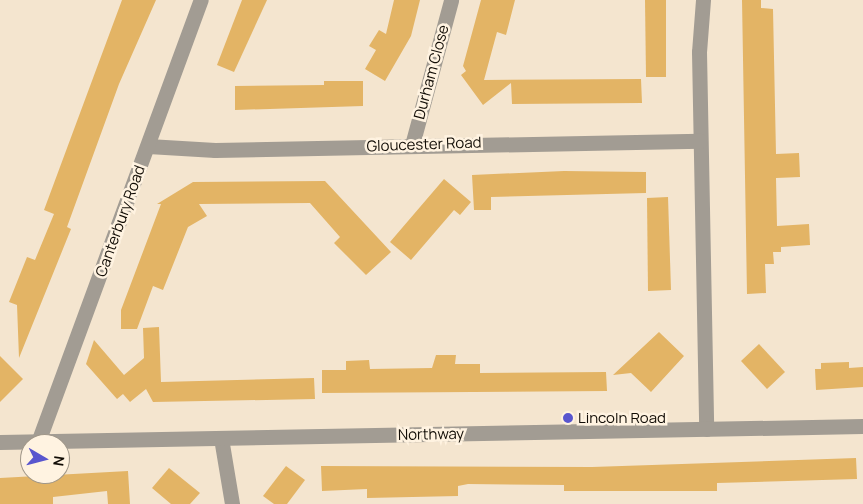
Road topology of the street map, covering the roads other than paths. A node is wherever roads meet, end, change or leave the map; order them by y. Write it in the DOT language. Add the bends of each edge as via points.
graph roads {
  1 [pos="201,0"];
  2 [pos="451,0"];
  3 [pos="703,0"];
  4 [pos="700,141"];
  5 [pos="412,145"];
  6 [pos="148,146"];
  7 [pos="863,426"];
  8 [pos="706,429"];
  9 [pos="41,434"];
  10 [pos="221,438"];
  11 [pos="70,441"];
  12 [pos="0,442"];
  13 [pos="20,442"];
  14 [pos="232,504"];
  1 -- 6 [label="street, Canterbury Road"];
  2 -- 5 [label="street, Durham Close"];
  3 -- 4 [label="street"];
  4 -- 5 [label="street, Gloucester Road"];
  4 -- 8 [label="street"];
  5 -- 6 [label="street, Gloucester Road" via="215,150"];
  6 -- 9 [label="street, Canterbury Road"];
  7 -- 8 [label="street, Northway"];
  8 -- 10 [label="street, Northway"];
  10 -- 11 [label="street, Northway"];
  10 -- 14 [label="street"];
  12 -- 13 [label="street, Northway"];
}
